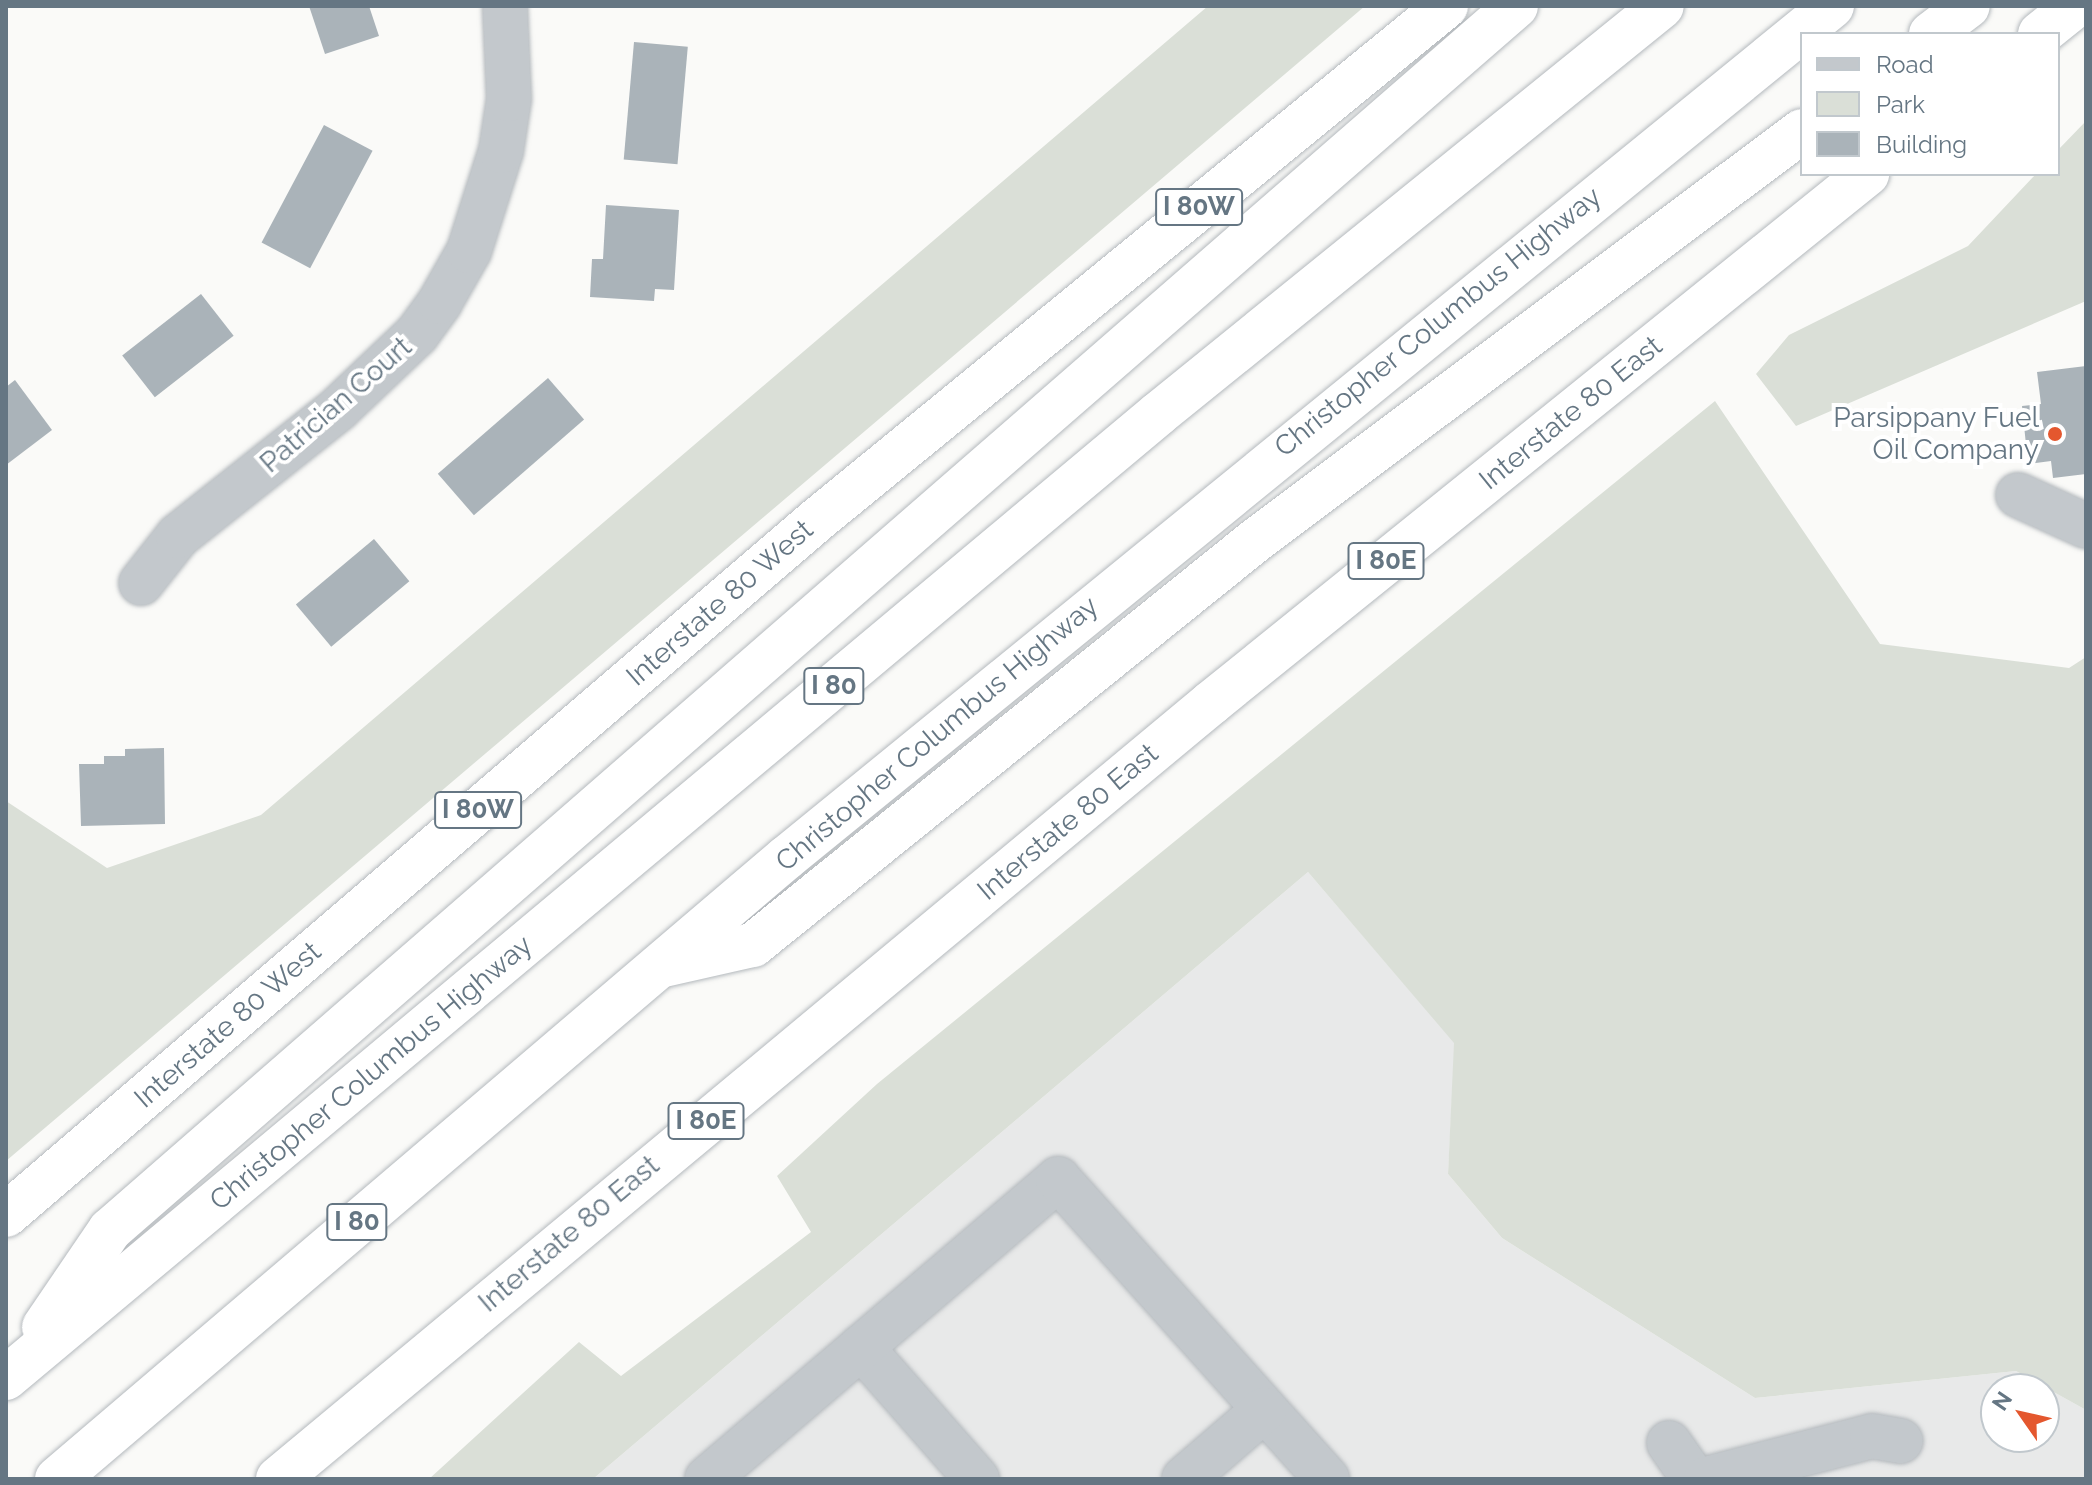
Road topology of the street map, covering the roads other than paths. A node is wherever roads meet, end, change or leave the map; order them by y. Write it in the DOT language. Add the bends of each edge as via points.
graph roads {
  1 [pos="505,6"];
  2 [pos="1446,6"];
  3 [pos="1516,6"];
  4 [pos="1662,6"];
  5 [pos="1832,6"];
  6 [pos="1968,6"];
  7 [pos="2075,6"];
  8 [pos="1934,32"];
  9 [pos="2042,32"];
  10 [pos="1800,132"];
  11 [pos="1865,176"];
  12 [pos="2018,495"];
  13 [pos="2086,526"];
  14 [pos="141,583"];
  15 [pos="658,966"];
  16 [pos="6,1215"];
  17 [pos="861,1347"];
  18 [pos="9,1376"];
  19 [pos="1264,1410"];
  20 [pos="1901,1441"];
  21 [pos="1669,1443"];
  22 [pos="57,1479"];
  23 [pos="278,1479"];
  24 [pos="707,1479"];
  25 [pos="977,1479"];
  26 [pos="1184,1479"];
  27 [pos="1327,1479"];
  28 [pos="1694,1479"];
  29 [pos="1706,1479"];
  1 -- 14 [label="street, Patrician Court" via="509,99 501,151 469,251 440,302 417,334 338,409 178,536"];
  2 -- 16 [label="highway, Interstate 80 West / I 80W" via="818,519"];
  3 -- 18 [label="highway" via="110,1230"];
  4 -- 18 [label="highway, Christopher Columbus Highway / I 80" via="1158,414"];
  5 -- 15 [label="highway, Christopher Columbus Highway / I 80" via="1530,245"];
  6 -- 8 [label="highway"];
  7 -- 9 [label="highway"];
  10 -- 15 [label="highway" via="1256,540 753,945"];
  11 -- 23 [label="highway, Interstate 80 East / I 80E" via="1211,703"];
  12 -- 13 [label="street"];
  15 -- 22 [label="highway, Christopher Columbus Highway / I 80"];
  17 -- 19 [label="street" via="1058,1179"];
  17 -- 24 [label="street"];
  17 -- 25 [label="street"];
  19 -- 26 [label="street"];
  19 -- 27 [label="street"];
  20 -- 29 [label="street" via="1872,1436"];
  21 -- 28 [label="street"];
}
